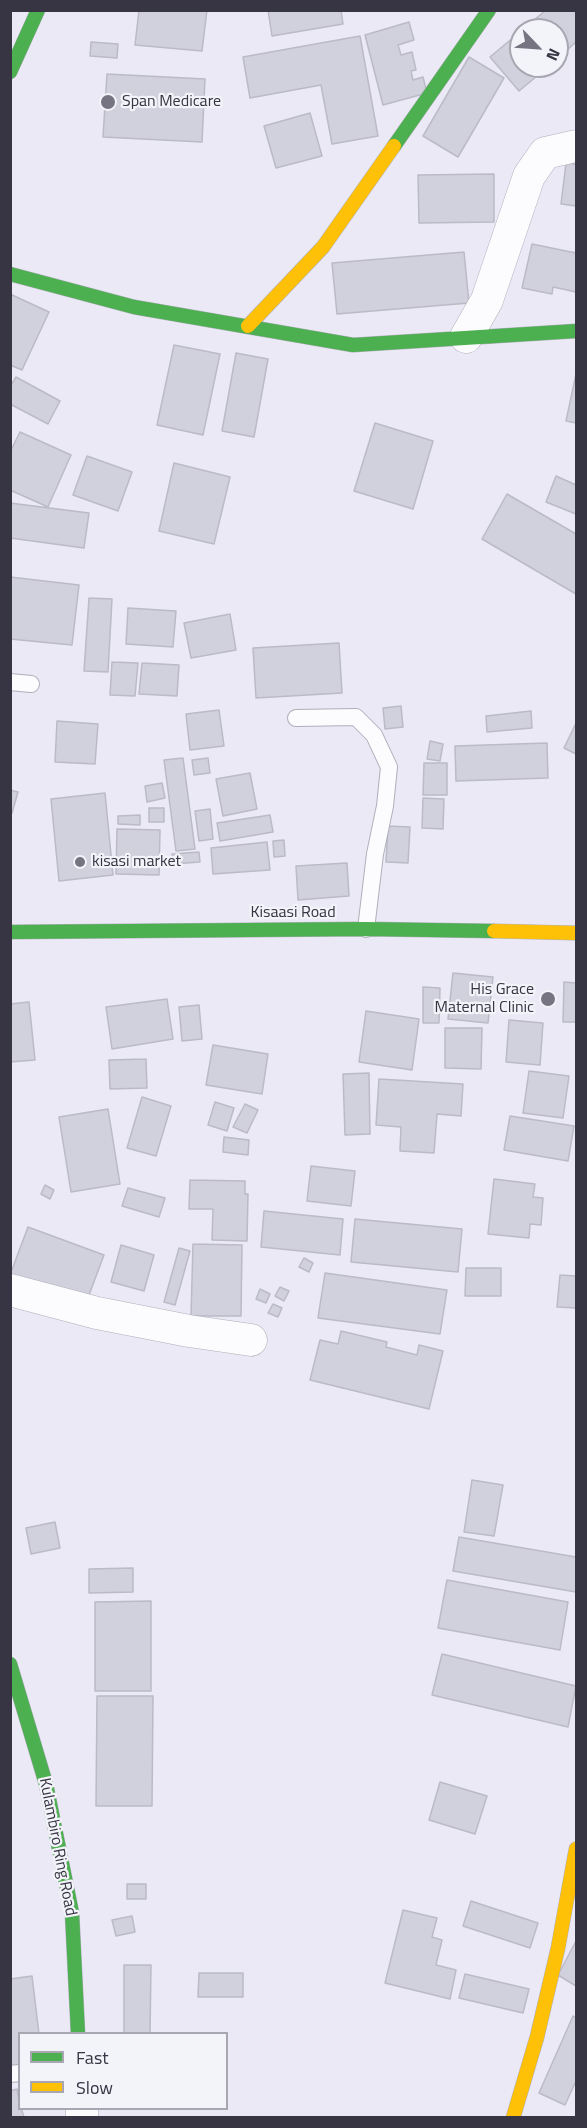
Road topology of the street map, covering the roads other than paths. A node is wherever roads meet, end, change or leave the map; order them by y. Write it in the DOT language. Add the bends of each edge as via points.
graph roads {
  1 [pos="38,10"];
  2 [pos="489,10"];
  3 [pos="10,72"];
  4 [pos="576,146"];
  5 [pos="10,274"];
  6 [pos="248,326"];
  7 [pos="576,331"];
  8 [pos="466,337"];
  9 [pos="10,682"];
  10 [pos="31,684"];
  11 [pos="296,718"];
  12 [pos="366,929"];
  13 [pos="10,932"];
  14 [pos="576,933"];
  15 [pos="10,1290"];
  16 [pos="251,1340"];
  17 [pos="10,1664"];
  18 [pos="576,1849"];
  19 [pos="78,2032"];
  20 [pos="513,2118"];
  1 -- 3 [label="street"];
  2 -- 6 [label="street" via="323,247"];
  4 -- 8 [label="street" via="545,153 529,176 487,300"];
  5 -- 6 [label="street" via="134,307"];
  6 -- 8 [label="street" via="353,345"];
  7 -- 8 [label="street"];
  9 -- 10 [label="lane"];
  11 -- 12 [label="lane" via="356,717 374,735 389,766"];
  12 -- 13 [label="street, Kisaasi Road"];
  12 -- 14 [label="street, Kisaasi Road"];
  15 -- 16 [label="street" via="97,1314"];
  17 -- 19 [label="street, Kulambiro Ring Road" via="46,1784 72,1913"];
  18 -- 20 [label="street" via="558,1948"];
}
